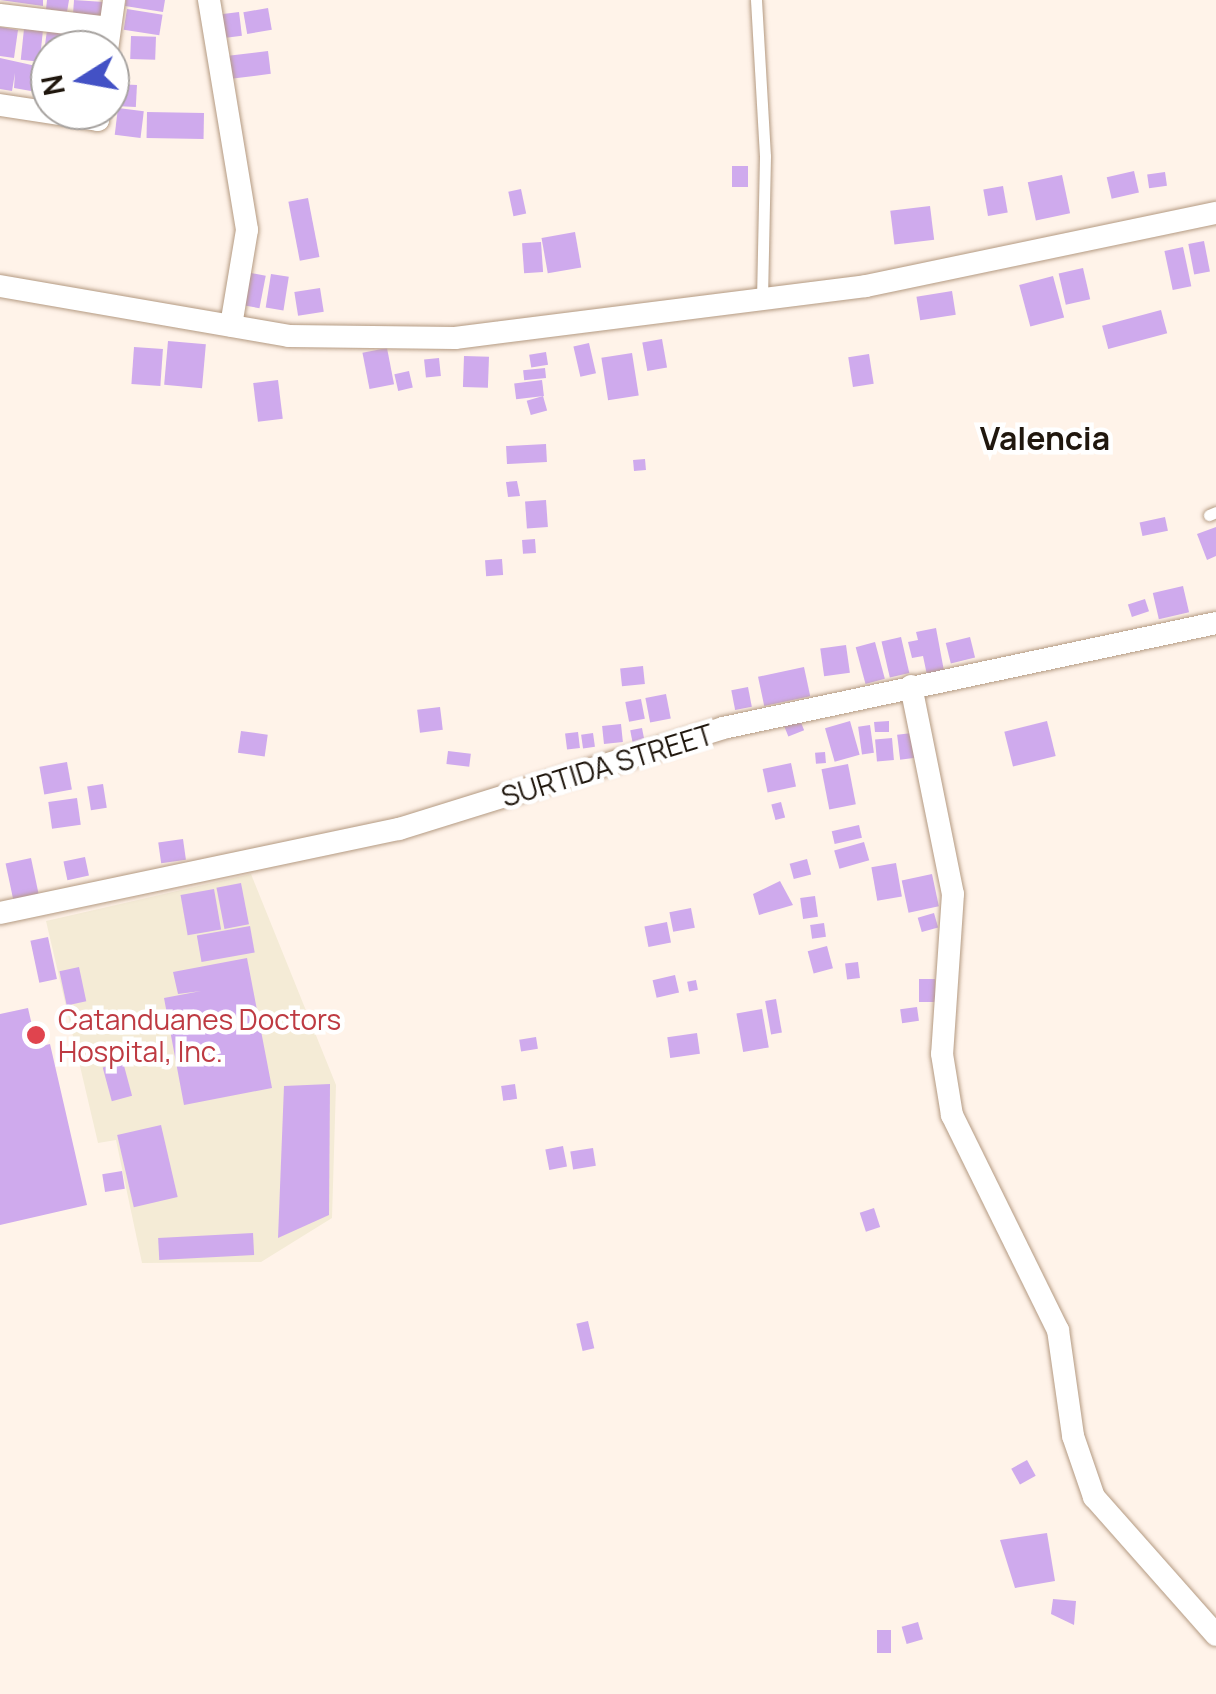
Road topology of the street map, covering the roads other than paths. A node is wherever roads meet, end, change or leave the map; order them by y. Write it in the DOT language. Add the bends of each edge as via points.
graph roads {
  1 [pos="114,0"];
  2 [pos="209,0"];
  3 [pos="756,0"];
  4 [pos="0,15"];
  5 [pos="68,30"];
  6 [pos="109,30"];
  7 [pos="0,105"];
  8 [pos="30,110"];
  9 [pos="1216,214"];
  10 [pos="0,286"];
  11 [pos="762,298"];
  12 [pos="231,326"];
  13 [pos="1216,623"];
  14 [pos="911,686"];
  15 [pos="0,913"];
  16 [pos="1216,1636"];
  1 -- 6 [label="street"];
  2 -- 12 [label="street" via="247,230"];
  3 -- 11 [label="lane" via="765,156"];
  4 -- 5 [label="street"];
  7 -- 8 [label="street"];
  9 -- 11 [label="street" via="919,277"];
  10 -- 12 [label="street"];
  11 -- 12 [label="street" via="455,338 316,337"];
  13 -- 14 [label="street, SURTIDA STREET"];
  14 -- 15 [label="street, SURTIDA STREET" via="678,741 398,828"];
  14 -- 16 [label="street" via="953,894 942,1054 952,1115 1058,1330 1073,1436 1094,1497"];
}
